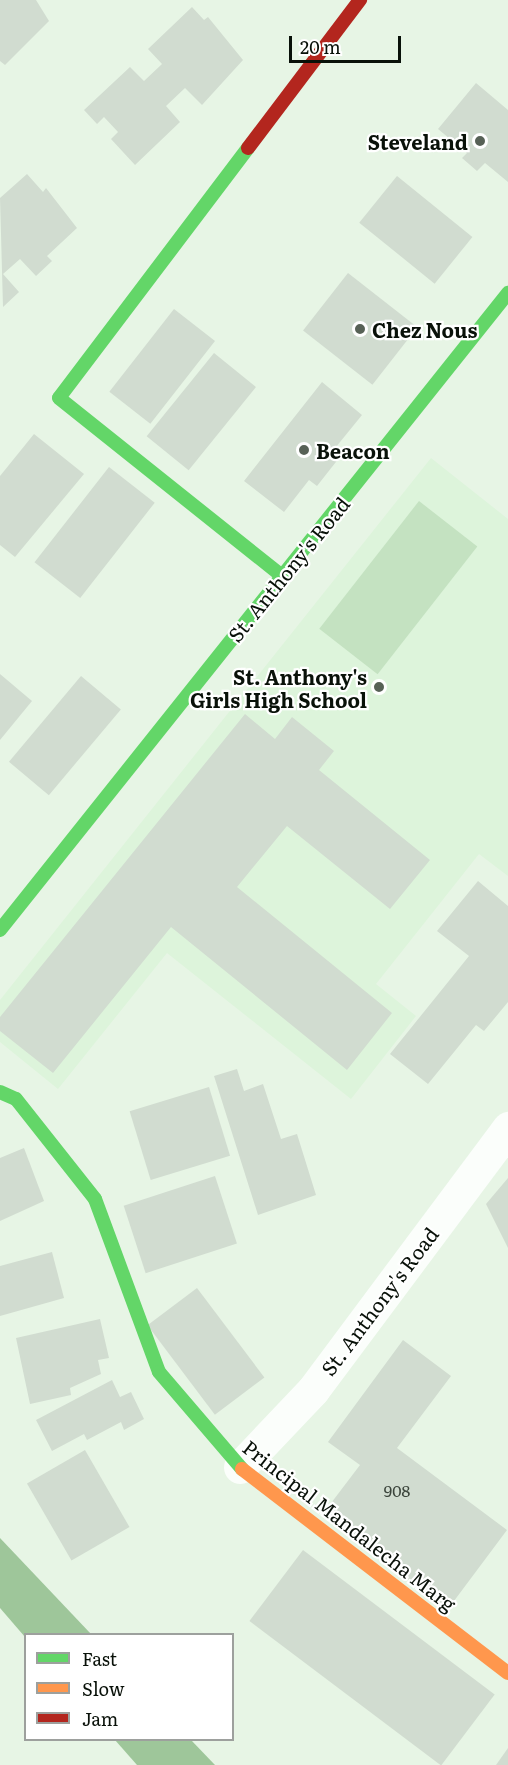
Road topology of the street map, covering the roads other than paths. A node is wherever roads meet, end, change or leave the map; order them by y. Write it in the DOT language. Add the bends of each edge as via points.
graph roads {
  1 [pos="360,0"];
  2 [pos="508,293"];
  3 [pos="282,576"];
  4 [pos="0,930"];
  5 [pos="0,1092"];
  6 [pos="508,1128"];
  7 [pos="240,1467"];
  8 [pos="508,1673"];
  1 -- 3 [label="street" via="59,398"];
  2 -- 3 [label="street, St. Anthony's Road"];
  3 -- 4 [label="street, St. Anthony's Road"];
  5 -- 7 [label="street, Principal Mandalecha Marg" via="16,1099 95,1199 159,1372"];
  6 -- 7 [label="street, St. Anthony's Road" via="313,1390"];
  7 -- 8 [label="street, Principal Mandalecha Marg"];
}
